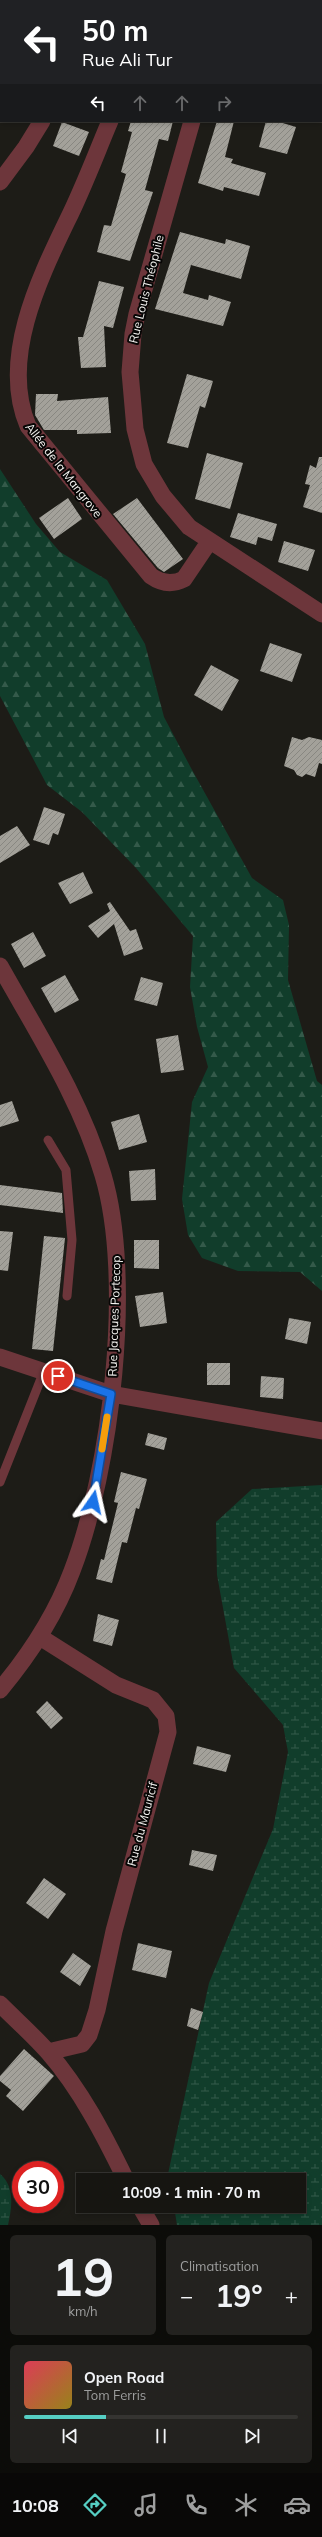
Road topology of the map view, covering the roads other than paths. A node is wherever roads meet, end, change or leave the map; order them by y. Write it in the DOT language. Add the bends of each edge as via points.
graph roads {
  1 [pos="41,122"];
  2 [pos="110,122"];
  3 [pos="192,122"];
  4 [pos="0,182"];
  5 [pos="209,542"];
  6 [pos="322,614"];
  7 [pos="0,966"];
  8 [pos="48,1140"];
  9 [pos="67,1296"];
  10 [pos="0,1357"];
  11 [pos="44,1371"];
  12 [pos="111,1394"];
  13 [pos="322,1431"];
  14 [pos="0,1482"];
  15 [pos="40,1637"];
  16 [pos="0,1690"];
  17 [pos="0,2004"];
  18 [pos="48,2052"];
  19 [pos="122,2173"];
  20 [pos="144,2213"];
  21 [pos="151,2225"];
  1 -- 4 [label="street"];
  2 -- 5 [label="street, Allée de la Mangrove" via="68,220 28,300 15,358 17,404 28,426 150,576 170,583 184,579"];
  3 -- 5 [label="street, Rue Louis Théophile" via="137,314 130,352 130,387 135,429 144,464 176,514"];
  5 -- 6 [label="street, Rue Louis Théophile"];
  7 -- 12 [label="street, Rue Jacques Portecop" via="71,1092 86,1124 104,1176 116,1245 116,1323"];
  8 -- 9 [label="lane" via="66,1170 72,1240"];
  10 -- 11 [label="street"];
  11 -- 12 [label="street"];
  11 -- 14 [label="lane"];
  12 -- 13 [label="street"];
  12 -- 15 [label="street, Rue Jacques Portecop" via="91,1513 72,1570"];
  15 -- 16 [label="street, Rue Jacques Portecop"];
  15 -- 18 [label="street, Rue du Mauricif" via="116,1685 153,1700 163,1711 168,1722 168,1732 112,1939 91,2029 82,2044"];
  17 -- 18 [label="street"];
  18 -- 19 [label="street" via="91,2111"];
  20 -- 21 [label="street"];
}
